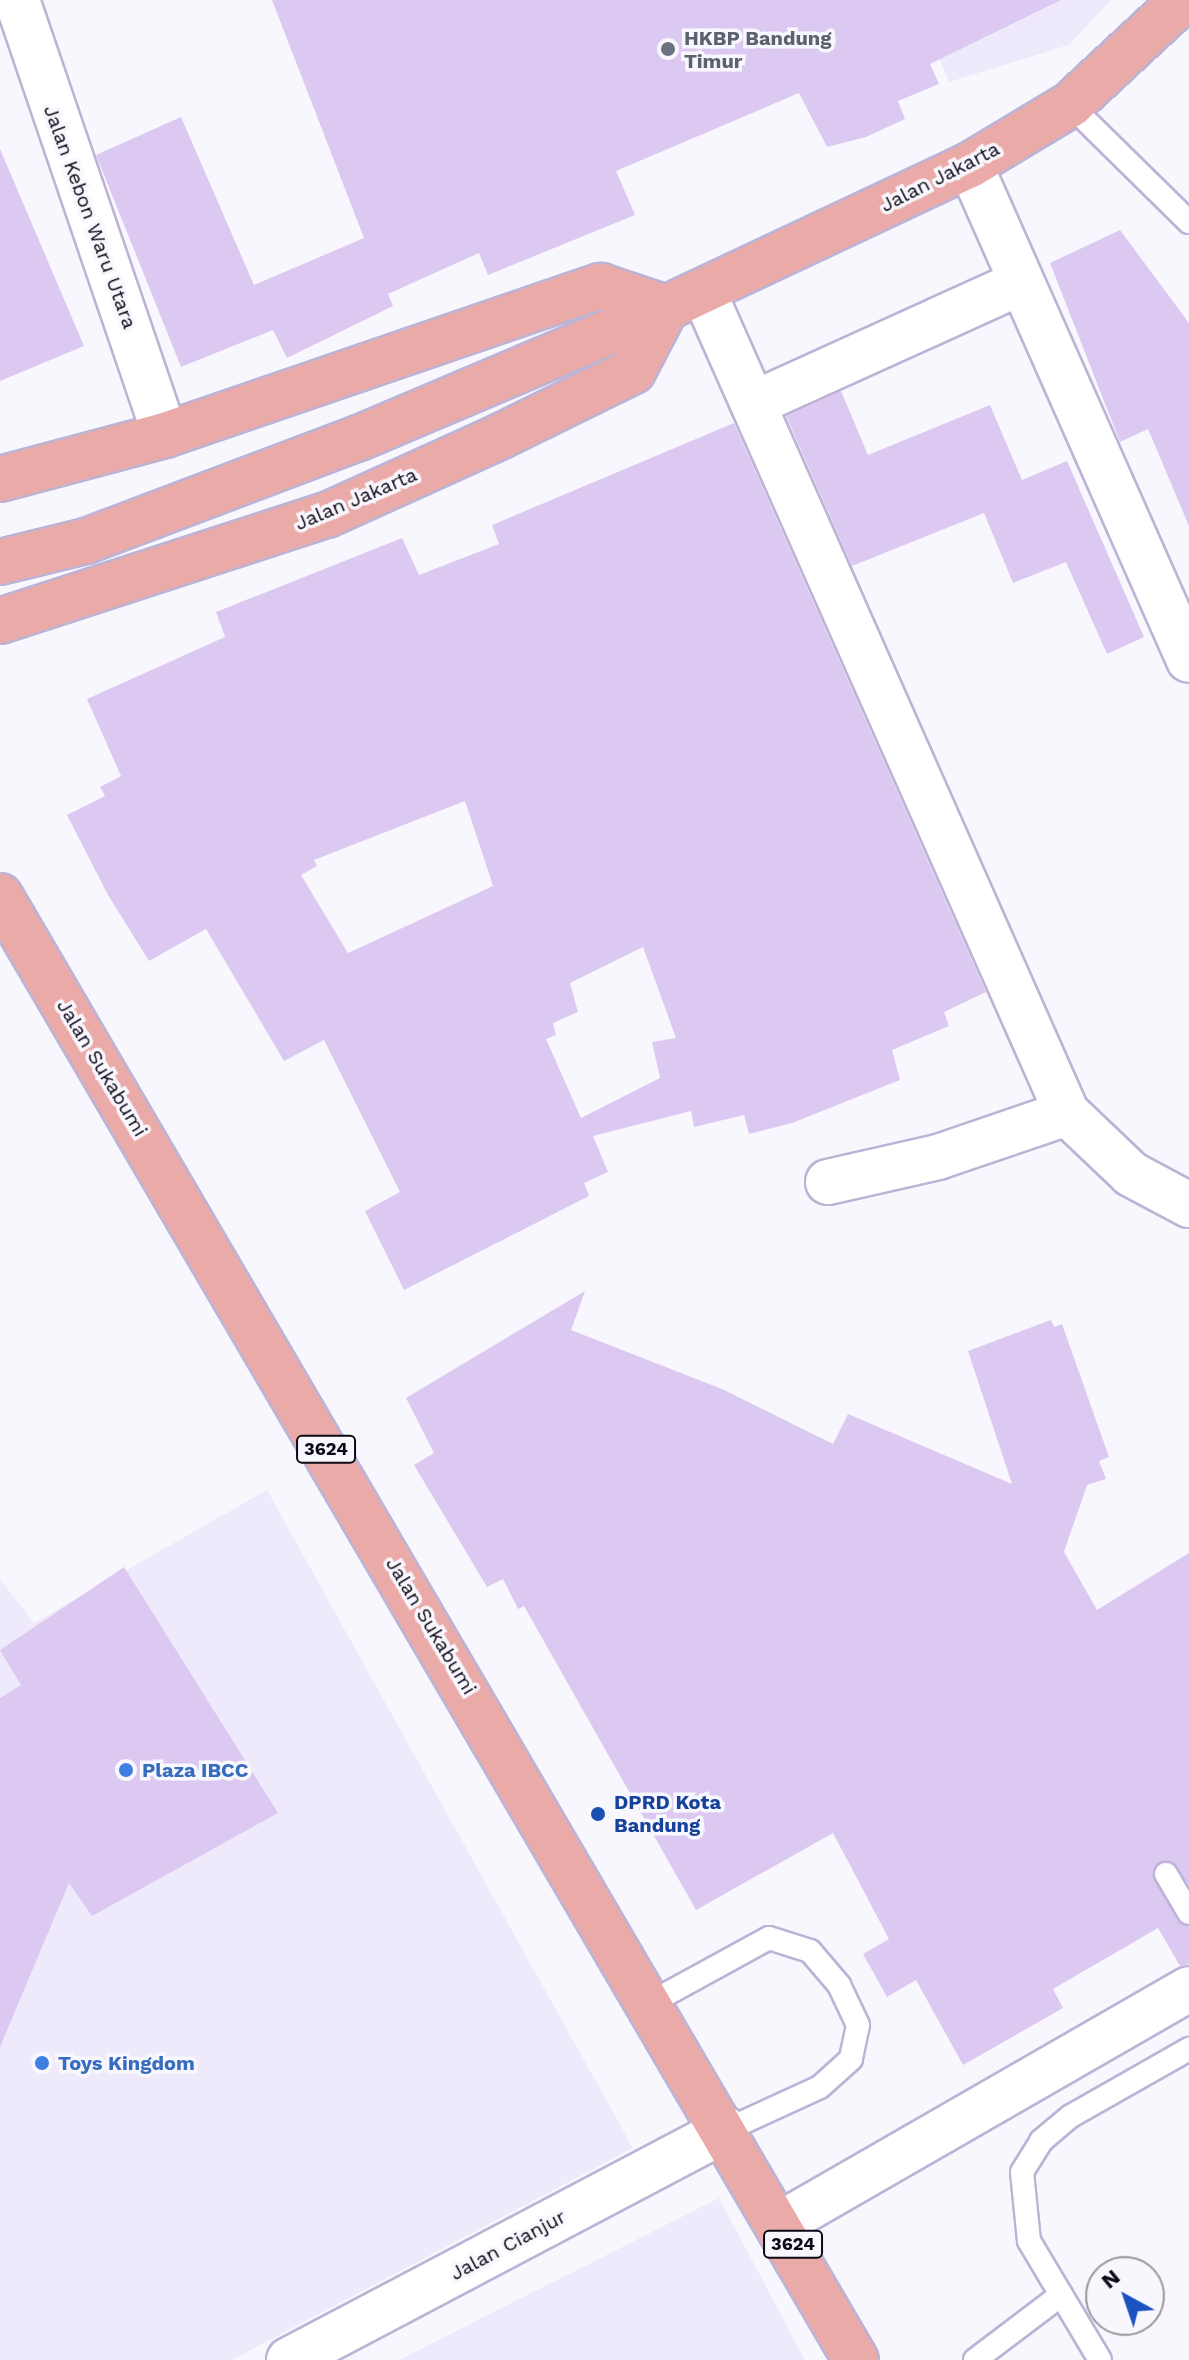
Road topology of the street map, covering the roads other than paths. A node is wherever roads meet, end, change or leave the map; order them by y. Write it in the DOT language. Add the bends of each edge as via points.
graph roads {
  1 [pos="17,0"];
  2 [pos="1183,0"];
  3 [pos="1070,105"];
  4 [pos="970,165"];
  5 [pos="1189,222"];
  6 [pos="1019,283"];
  7 [pos="685,300"];
  8 [pos="755,403"];
  9 [pos="165,435"];
  10 [pos="0,479"];
  11 [pos="0,562"];
  12 [pos="0,621"];
  13 [pos="1189,660"];
  14 [pos="0,896"];
  15 [pos="1067,1113"];
  16 [pos="828,1182"];
  17 [pos="1189,1205"];
  18 [pos="1166,1874"];
  19 [pos="1189,1913"];
  20 [pos="1189,1989"];
  21 [pos="652,2002"];
  22 [pos="1189,2049"];
  23 [pos="726,2130"];
  24 [pos="782,2223"];
  25 [pos="1061,2295"];
  26 [pos="289,2360"];
  27 [pos="856,2360"];
  28 [pos="975,2360"];
  29 [pos="1100,2360"];
  1 -- 9 [label="street, Jalan Kebon Waru Utara"];
  2 -- 3 [label="main road, Jalan Jakarta"];
  3 -- 4 [label="main road, Jalan Jakarta"];
  3 -- 5 [label="lane"];
  4 -- 6 [label="street"];
  4 -- 7 [label="main road, Jalan Jakarta"];
  6 -- 8 [label="street"];
  6 -- 13 [label="street"];
  7 -- 8 [label="street"];
  7 -- 9 [label="main road" via="601,286"];
  7 -- 11 [label="main road, Jalan Jakarta" via="86,541"];
  7 -- 12 [label="main road, Jalan Jakarta" via="633,371 499,437 327,515"];
  8 -- 15 [label="street"];
  9 -- 10 [label="main road"];
  14 -- 21 [label="main road, Jalan Sukabumi / 3624"];
  15 -- 16 [label="street" via="938,1157"];
  15 -- 17 [label="street" via="1131,1174"];
  18 -- 19 [label="lane"];
  20 -- 24 [label="street"];
  21 -- 23 [label="main road, Jalan Sukabumi / 3624"];
  21 -- 23 [label="lane" via="769,1938 810,1951 839,1985 858,2025 851,2059 820,2087"];
  22 -- 25 [label="lane" via="1071,2116 1041,2141 1022,2172 1029,2241"];
  23 -- 24 [label="main road, Jalan Sukabumi / 3624"];
  23 -- 26 [label="street, Jalan Cianjur"];
  24 -- 27 [label="main road, Jalan Sukabumi / 3624"];
  25 -- 28 [label="lane"];
  25 -- 29 [label="lane"];
}
